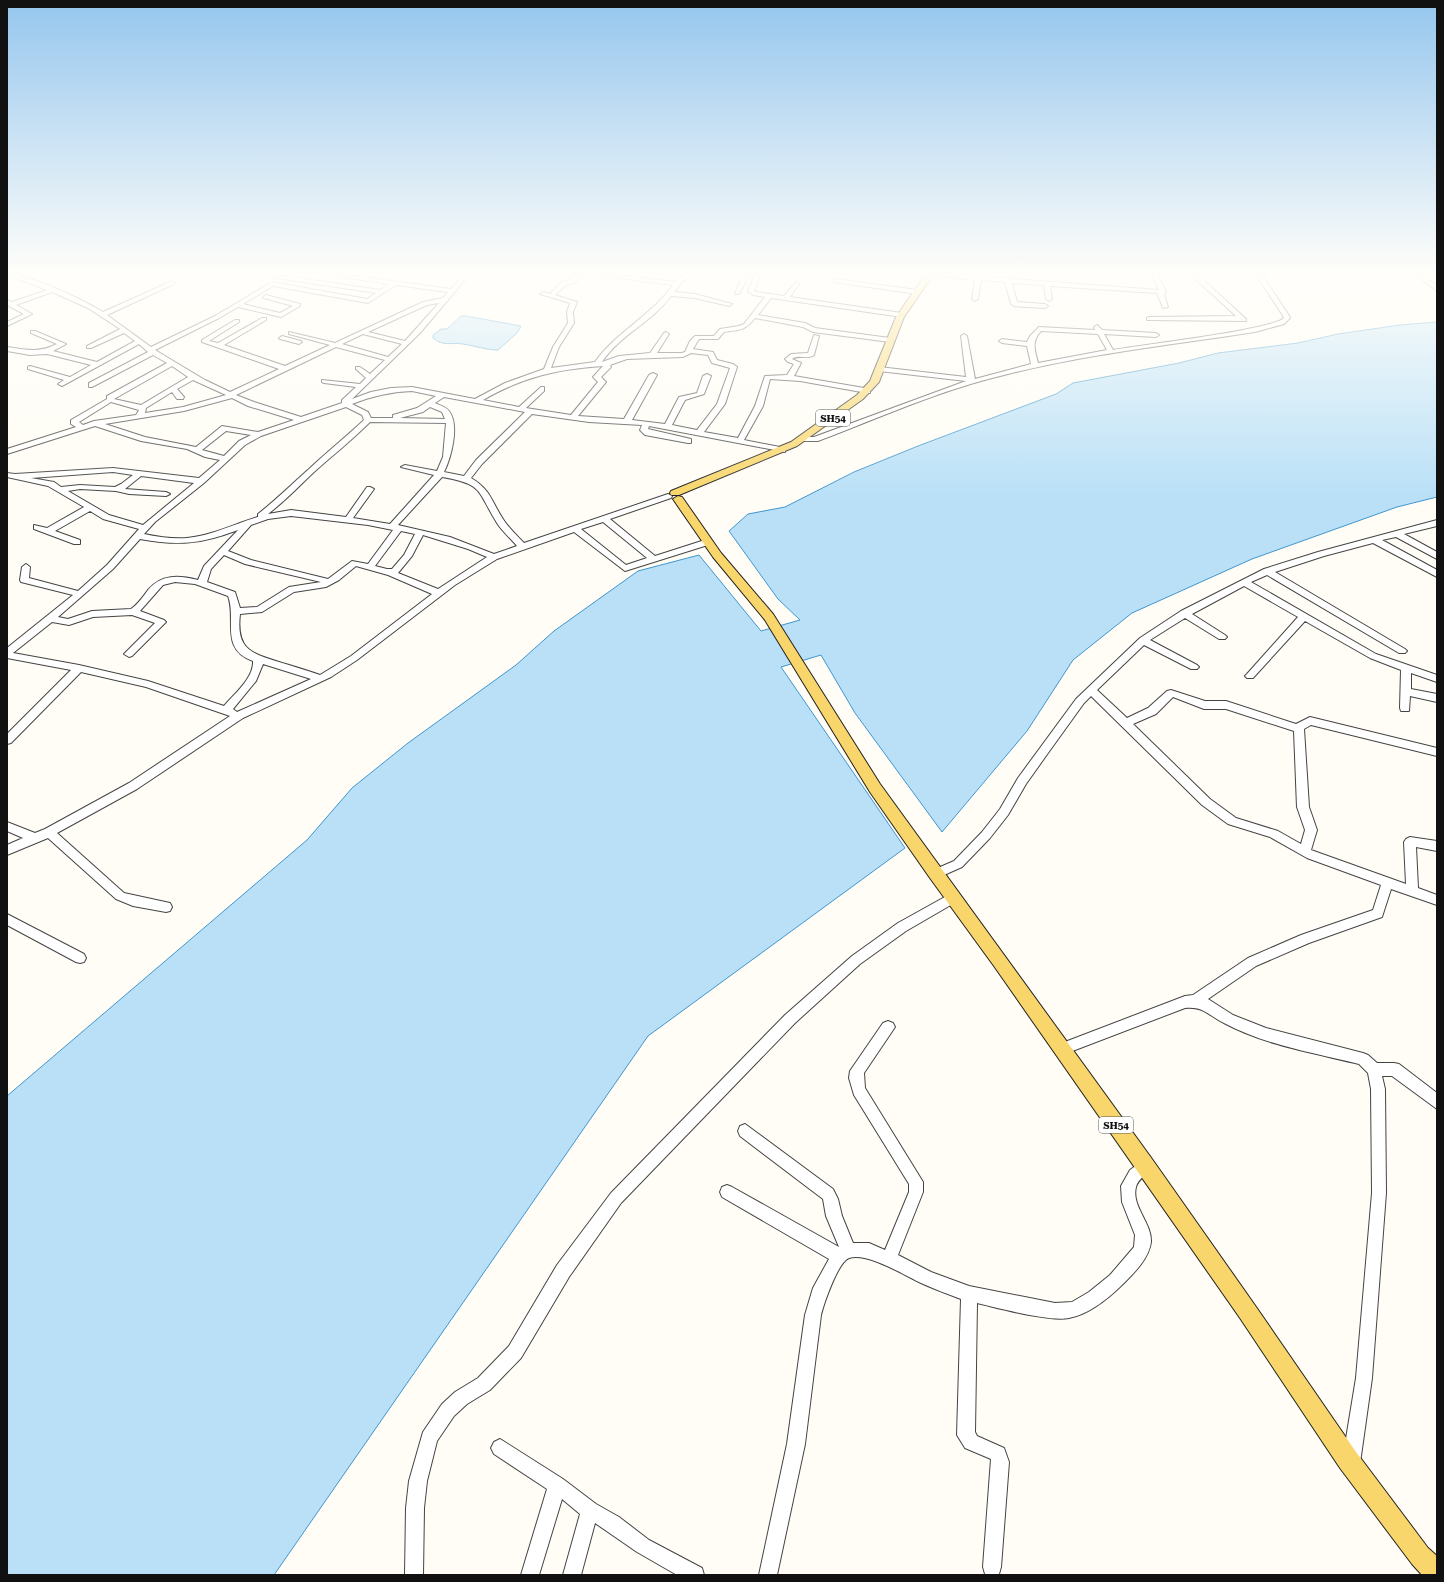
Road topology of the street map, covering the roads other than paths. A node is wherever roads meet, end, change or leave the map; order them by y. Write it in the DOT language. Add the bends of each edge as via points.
graph roads {
  1 [pos="7,349"];
  2 [pos="54,349"];
  3 [pos="125,349"];
  4 [pos="148,349"];
  5 [pos="155,349"];
  6 [pos="226,349"];
  7 [pos="323,349"];
  8 [pos="350,349"];
  9 [pos="400,349"];
  10 [pos="555,349"];
  11 [pos="610,349"];
  12 [pos="656,349"];
  13 [pos="813,349"];
  14 [pos="887,349"];
  15 [pos="966,349"];
  16 [pos="1031,349"];
  17 [pos="1109,349"];
  18 [pos="1131,349"];
  19 [pos="327,350"];
  20 [pos="151,351"];
  21 [pos="689,351"];
  22 [pos="48,352"];
  23 [pos="1111,352"];
  24 [pos="652,355"];
  25 [pos="390,359"];
  26 [pos="96,364"];
  27 [pos="171,364"];
  28 [pos="601,364"];
  29 [pos="1035,365"];
  30 [pos="30,368"];
  31 [pos="358,368"];
  32 [pos="286,369"];
  33 [pos="879,369"];
  34 [pos="547,370"];
  35 [pos="653,375"];
  36 [pos="193,376"];
  37 [pos="707,376"];
  38 [pos="789,378"];
  39 [pos="69,379"];
  40 [pos="369,379"];
  41 [pos="972,380"];
  42 [pos="324,381"];
  43 [pos="62,384"];
  44 [pos="92,385"];
  45 [pos="361,386"];
  46 [pos="172,389"];
  47 [pos="541,389"];
  48 [pos="391,390"];
  49 [pos="867,391"];
  50 [pos="442,395"];
  51 [pos="231,396"];
  52 [pos="180,397"];
  53 [pos="110,400"];
  54 [pos="476,401"];
  55 [pos="430,404"];
  56 [pos="344,405"];
  57 [pos="142,407"];
  58 [pos="520,409"];
  59 [pos="530,411"];
  60 [pos="139,416"];
  61 [pos="573,418"];
  62 [pos="300,419"];
  63 [pos="368,420"];
  64 [pos="381,420"];
  65 [pos="450,421"];
  66 [pos="627,421"];
  67 [pos="93,423"];
  68 [pos="647,424"];
  69 [pos="81,427"];
  70 [pos="667,427"];
  71 [pos="699,433"];
  72 [pos="258,434"];
  73 [pos="803,439"];
  74 [pos="688,441"];
  75 [pos="740,441"];
  76 [pos="197,450"];
  77 [pos="782,450"];
  78 [pos="7,452"];
  79 [pos="224,458"];
  80 [pos="405,467"];
  81 [pos="140,473"];
  82 [pos="7,475"];
  83 [pos="439,475"];
  84 [pos="18,476"];
  85 [pos="466,479"];
  86 [pos="201,481"];
  87 [pos="62,489"];
  88 [pos="116,489"];
  89 [pos="370,489"];
  90 [pos="166,494"];
  91 [pos="674,496"];
  92 [pos="91,507"];
  93 [pos="604,518"];
  94 [pos="347,521"];
  95 [pos="252,522"];
  96 [pos="1436,524"];
  97 [pos="37,527"];
  98 [pos="145,528"];
  99 [pos="395,528"];
  100 [pos="574,528"];
  101 [pos="48,531"];
  102 [pos="420,533"];
  103 [pos="1397,534"];
  104 [pos="138,536"];
  105 [pos="1375,540"];
  106 [pos="77,542"];
  107 [pos="708,542"];
  108 [pos="524,547"];
  109 [pos="222,551"];
  110 [pos="1437,556"];
  111 [pos="494,557"];
  112 [pos="652,559"];
  113 [pos="26,567"];
  114 [pos="370,567"];
  115 [pos="389,572"];
  116 [pos="1267,572"];
  117 [pos="1437,574"];
  118 [pos="329,582"];
  119 [pos="1244,582"];
  120 [pos="203,584"];
  121 [pos="439,593"];
  122 [pos="80,594"];
  123 [pos="236,611"];
  124 [pos="133,612"];
  125 [pos="1184,613"];
  126 [pos="1304,616"];
  127 [pos="51,619"];
  128 [pos="1222,637"];
  129 [pos="1143,640"];
  130 [pos="1402,651"];
  131 [pos="7,654"];
  132 [pos="129,654"];
  133 [pos="258,659"];
  134 [pos="1194,667"];
  135 [pos="79,668"];
  136 [pos="1406,670"];
  137 [pos="1250,676"];
  138 [pos="320,678"];
  139 [pos="1437,679"];
  140 [pos="1091,690"];
  141 [pos="1406,692"];
  142 [pos="1437,698"];
  143 [pos="1405,708"];
  144 [pos="226,711"];
  145 [pos="239,715"];
  146 [pos="1126,723"];
  147 [pos="1298,728"];
  148 [pos="7,740"];
  149 [pos="1437,752"];
  150 [pos="7,826"];
  151 [pos="49,832"];
  152 [pos="34,838"];
  153 [pos="1437,846"];
  154 [pos="7,850"];
  155 [pos="1305,852"];
  156 [pos="935,874"];
  157 [pos="1387,883"];
  158 [pos="1412,891"];
  159 [pos="952,898"];
  160 [pos="1437,900"];
  161 [pos="166,907"];
  162 [pos="7,919"];
  163 [pos="80,958"];
  164 [pos="1195,1001"];
  165 [pos="888,1028"];
  166 [pos="1062,1049"];
  167 [pos="1374,1070"];
  168 [pos="1437,1102"];
  169 [pos="745,1131"];
  170 [pos="1145,1166"];
  171 [pos="727,1192"];
  172 [pos="844,1253"];
  173 [pos="889,1258"];
  174 [pos="969,1294"];
  175 [pos="500,1448"];
  176 [pos="1351,1464"];
  177 [pos="558,1485"];
  178 [pos="590,1510"];
  179 [pos="992,1567"];
  180 [pos="1437,1573"];
  181 [pos="414,1575"];
  182 [pos="530,1575"];
  183 [pos="572,1575"];
  184 [pos="695,1575"];
  185 [pos="768,1575"];
  1 -- 22 [label="street" via="30,353"];
  2 -- 22 [label="street"];
  3 -- 26 [label="street"];
  4 -- 20 [label="street"];
  5 -- 20 [label="street"];
  6 -- 32 [label="street"];
  7 -- 19 [label="street"];
  8 -- 25 [label="street"];
  9 -- 25 [label="street"];
  10 -- 34 [label="street"];
  11 -- 28 [label="street"];
  12 -- 24 [label="street"];
  13 -- 38 [label="street" via="811,355 793,354 788,359 798,363"];
  14 -- 33 [label="main road, SH54"];
  15 -- 41 [label="street"];
  16 -- 29 [label="street"];
  17 -- 23 [label="street"];
  18 -- 23 [label="street"];
  19 -- 32 [label="street"];
  20 -- 27 [label="street"];
  20 -- 44 [label="street"];
  21 -- 24 [label="street" via="683,355"];
  21 -- 71 [label="street" via="711,352 714,362 734,367 721,404"];
  22 -- 26 [label="street"];
  23 -- 29 [label="street"];
  24 -- 28 [label="street" via="619,358"];
  25 -- 40 [label="street"];
  26 -- 39 [label="street"];
  27 -- 36 [label="street"];
  27 -- 53 [label="street" via="112,396"];
  28 -- 34 [label="street"];
  28 -- 61 [label="street" via="608,367 597,377 602,382"];
  29 -- 41 [label="street"];
  30 -- 39 [label="street"];
  31 -- 40 [label="street"];
  32 -- 51 [label="street"];
  33 -- 41 [label="street"];
  33 -- 49 [label="main road, SH54"];
  34 -- 54 [label="street" via="514,380"];
  35 -- 66 [label="street"];
  36 -- 46 [label="street"];
  36 -- 51 [label="street"];
  37 -- 70 [label="street" via="700,394 682,400"];
  38 -- 49 [label="street"];
  38 -- 75 [label="street" via="767,377 760,406"];
  39 -- 43 [label="street"];
  40 -- 45 [label="street"];
  40 -- 48 [label="street"];
  41 -- 73 [label="street" via="815,439"];
  42 -- 45 [label="street"];
  45 -- 56 [label="street"];
  46 -- 52 [label="street"];
  46 -- 57 [label="street"];
  47 -- 58 [label="street"];
  48 -- 50 [label="street" via="412,389"];
  48 -- 56 [label="street" via="371,394"];
  49 -- 73 [label="main road, SH54"];
  50 -- 54 [label="street"];
  50 -- 55 [label="street"];
  51 -- 60 [label="street" via="184,409"];
  51 -- 62 [label="street"];
  53 -- 57 [label="street"];
  53 -- 69 [label="street" via="74,422"];
  54 -- 58 [label="street"];
  55 -- 64 [label="street" via="405,415"];
  55 -- 65 [label="street" via="444,411"];
  56 -- 62 [label="street"];
  56 -- 63 [label="street" via="365,414"];
  57 -- 60 [label="street"];
  58 -- 59 [label="street"];
  59 -- 61 [label="street"];
  59 -- 85 [label="street" via="479,462"];
  60 -- 67 [label="street"];
  61 -- 66 [label="street"];
  62 -- 72 [label="street"];
  63 -- 64 [label="street"];
  63 -- 95 [label="street" via="282,500"];
  64 -- 65 [label="street"];
  65 -- 83 [label="street" via="447,457"];
  66 -- 68 [label="street"];
  67 -- 69 [label="street"];
  67 -- 76 [label="street" via="144,439"];
  68 -- 70 [label="street"];
  68 -- 74 [label="street" via="644,430 648,433"];
  69 -- 78 [label="street"];
  70 -- 71 [label="street"];
  71 -- 75 [label="street"];
  72 -- 76 [label="street" via="225,428"];
  72 -- 79 [label="street"];
  73 -- 77 [label="main road, SH54"];
  75 -- 77 [label="street"];
  76 -- 79 [label="street" via="208,456"];
  77 -- 91 [label="main road, SH54"];
  79 -- 86 [label="street"];
  80 -- 83 [label="street"];
  81 -- 84 [label="street" via="98,470"];
  81 -- 86 [label="street"];
  81 -- 88 [label="street"];
  82 -- 84 [label="street"];
  83 -- 85 [label="street"];
  83 -- 99 [label="street"];
  84 -- 87 [label="street"];
  85 -- 108 [label="street" via="486,494 501,523"];
  86 -- 98 [label="street"];
  87 -- 88 [label="street"];
  87 -- 92 [label="street"];
  88 -- 90 [label="street"];
  89 -- 94 [label="street"];
  91 -- 93 [label="street"];
  91 -- 107 [label="main road, SH54"];
  92 -- 98 [label="street" via="106,517"];
  92 -- 101 [label="street"];
  93 -- 100 [label="street"];
  93 -- 112 [label="street"];
  94 -- 95 [label="street" via="291,513"];
  94 -- 99 [label="street"];
  95 -- 104 [label="street" via="195,540"];
  95 -- 109 [label="street"];
  96 -- 103 [label="street"];
  97 -- 101 [label="street"];
  98 -- 104 [label="street"];
  99 -- 102 [label="street"];
  99 -- 114 [label="street"];
  100 -- 108 [label="street"];
  100 -- 112 [label="street" via="625,568"];
  101 -- 106 [label="street"];
  102 -- 111 [label="street"];
  102 -- 115 [label="street" via="401,566 394,572"];
  103 -- 105 [label="street"];
  103 -- 110 [label="street"];
  104 -- 122 [label="street"];
  105 -- 116 [label="street"];
  105 -- 117 [label="street"];
  107 -- 112 [label="street"];
  107 -- 156 [label="main road, SH54" via="769,617 875,788"];
  108 -- 111 [label="street"];
  109 -- 118 [label="street" via="239,560"];
  109 -- 120 [label="street" via="207,568"];
  111 -- 121 [label="street"];
  113 -- 122 [label="street" via="24,580"];
  114 -- 115 [label="street"];
  114 -- 118 [label="street" via="355,563"];
  115 -- 121 [label="street"];
  116 -- 119 [label="street"];
  116 -- 130 [label="street"];
  118 -- 123 [label="street" via="316,587 292,589 259,610"];
  119 -- 125 [label="street"];
  119 -- 126 [label="street"];
  120 -- 123 [label="street" via="232,594 236,602"];
  120 -- 124 [label="street" via="190,580 164,581"];
  121 -- 138 [label="street" via="354,658"];
  122 -- 127 [label="street"];
  123 -- 133 [label="street" via="233,625 235,637 248,656"];
  124 -- 127 [label="street" via="92,614 69,622"];
  124 -- 132 [label="street" via="161,622"];
  125 -- 128 [label="street"];
  125 -- 129 [label="street"];
  126 -- 136 [label="street" via="1373,656"];
  126 -- 137 [label="street"];
  127 -- 131 [label="street"];
  129 -- 134 [label="street"];
  129 -- 140 [label="street"];
  131 -- 135 [label="street"];
  133 -- 138 [label="street"];
  133 -- 144 [label="street" via="258,670"];
  135 -- 144 [label="street" via="148,684"];
  135 -- 148 [label="street"];
  136 -- 139 [label="street"];
  136 -- 141 [label="street"];
  138 -- 145 [label="street"];
  140 -- 146 [label="street"];
  140 -- 156 [label="street" via="1051,740 986,835 958,864"];
  141 -- 142 [label="street"];
  141 -- 143 [label="street"];
  144 -- 145 [label="street"];
  145 -- 151 [label="street" via="133,786"];
  146 -- 147 [label="street" via="1152,711 1171,693 1200,704 1226,705"];
  146 -- 155 [label="street" via="1222,815 1232,821 1278,836"];
  147 -- 149 [label="street" via="1310,721"];
  147 -- 155 [label="street" via="1302,807 1311,830"];
  150 -- 152 [label="street"];
  151 -- 152 [label="street"];
  151 -- 161 [label="street" via="120,896"];
  152 -- 154 [label="street"];
  153 -- 158 [label="street" via="1410,842"];
  155 -- 157 [label="street"];
  156 -- 159 [label="main road, SH54"];
  157 -- 158 [label="street"];
  157 -- 164 [label="street" via="1378,913 1305,939 1252,962"];
  158 -- 160 [label="street"];
  159 -- 166 [label="main road, SH54"];
  159 -- 181 [label="street" via="902,927 856,960 790,1019 616,1198 563,1271 515,1352 484,1384 461,1398 448,1410 429,1438 418,1481 415,1508"];
  162 -- 163 [label="street"];
  164 -- 166 [label="street" via="1185,1002"];
  164 -- 167 [label="street" via="1203,1003 1228,1019 1264,1034 1356,1057 1367,1061"];
  165 -- 173 [label="street" via="861,1065 856,1078 859,1090 916,1182 916,1192"];
  166 -- 170 [label="main road, SH54"];
  167 -- 168 [label="street" via="1394,1069"];
  167 -- 176 [label="street" via="1378,1089 1379,1193 1364,1378"];
  169 -- 172 [label="street" via="828,1194"];
  170 -- 174 [label="street" via="1132,1179 1128,1191 1142,1233 1139,1253 1126,1272 1090,1300 1077,1308 1055,1311"];
  170 -- 176 [label="main road, SH54"];
  171 -- 172 [label="street"];
  172 -- 173 [label="street" via="869,1252"];
  172 -- 185 [label="street" via="819,1294 813,1315 796,1444"];
  173 -- 174 [label="street" via="927,1278"];
  174 -- 179 [label="street" via="966,1435 971,1442 998,1454 1000,1462"];
  175 -- 177 [label="street"];
  176 -- 180 [label="main road, SH54" via="1420,1556"];
  177 -- 178 [label="street"];
  177 -- 182 [label="street"];
  178 -- 183 [label="street"];
  178 -- 184 [label="street" via="644,1546"];
}
